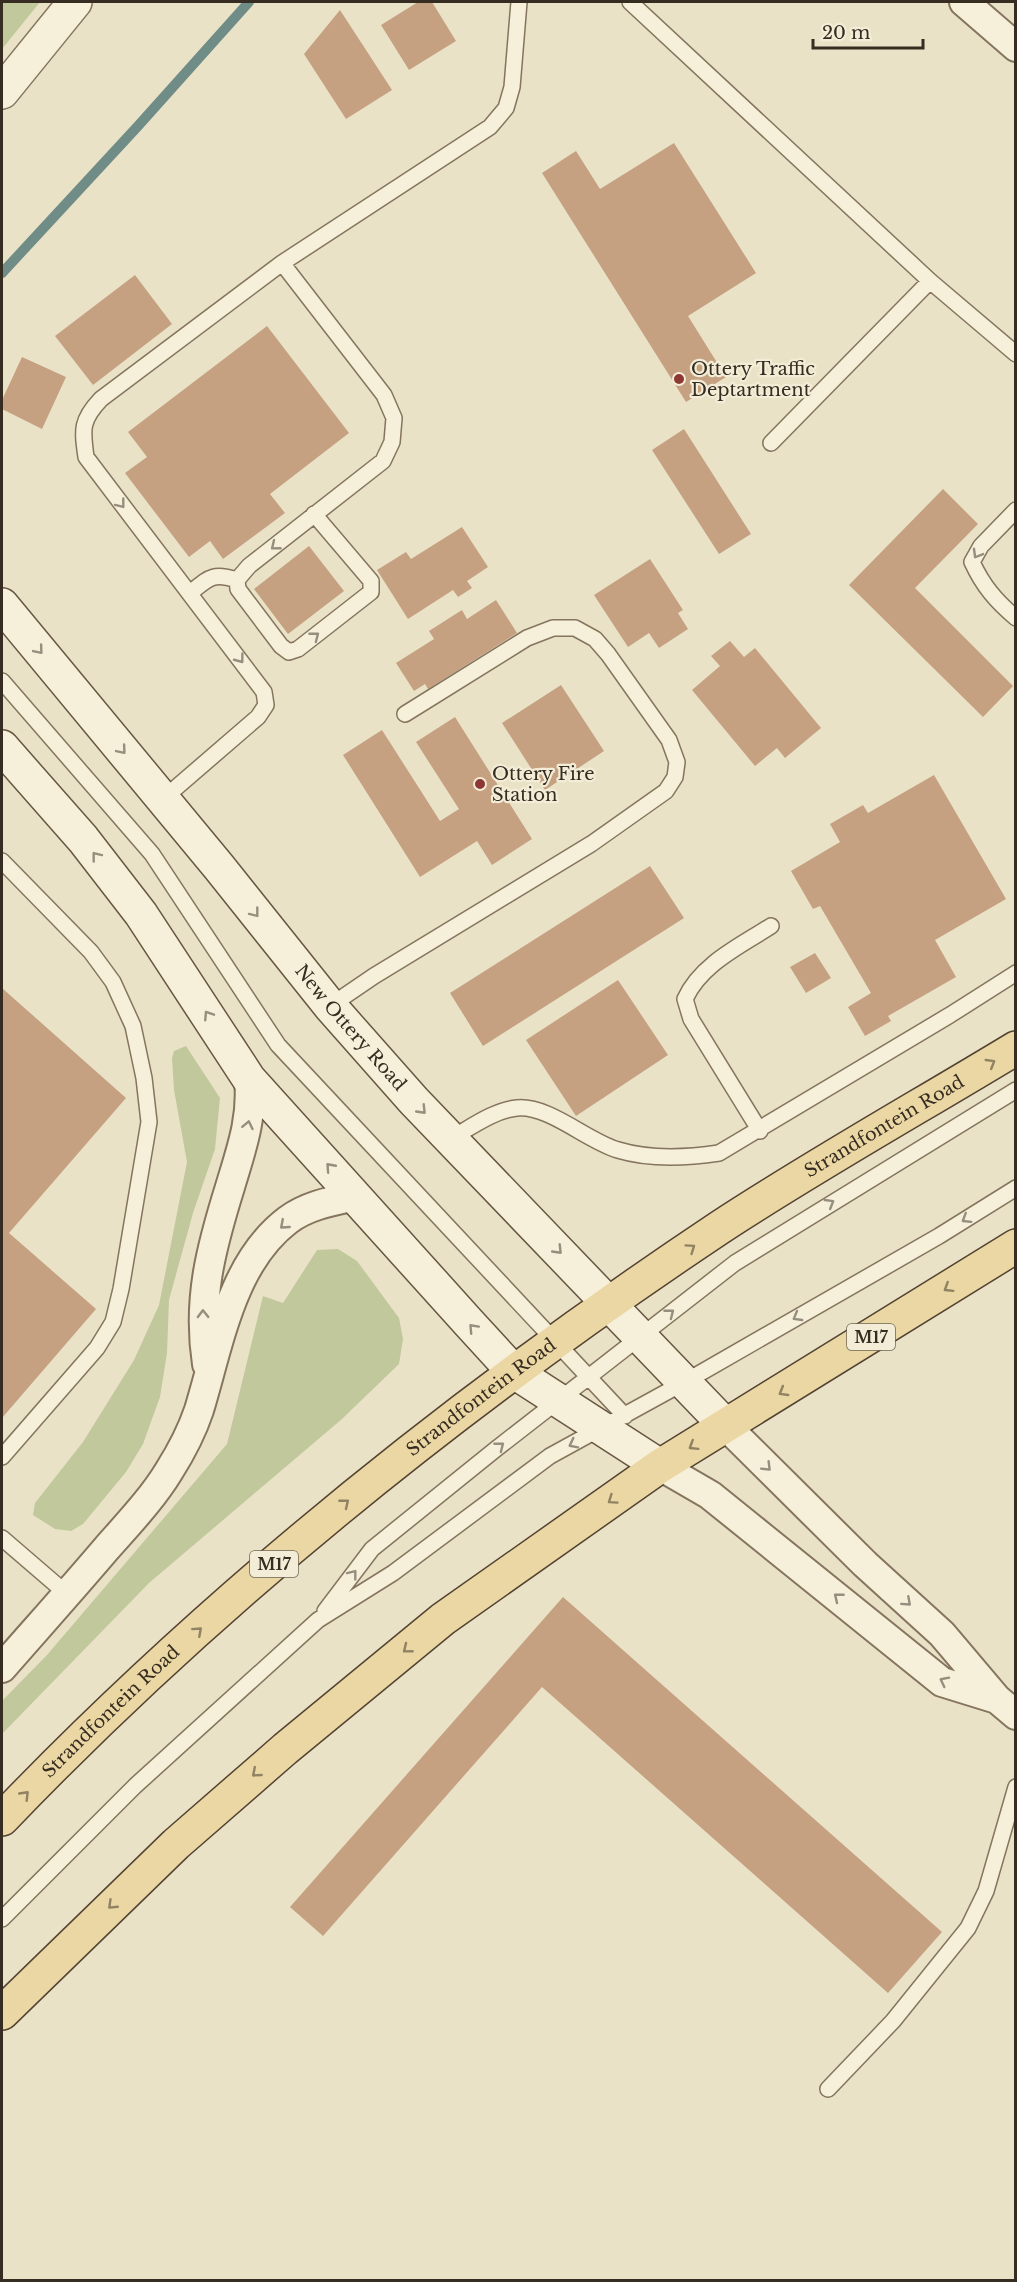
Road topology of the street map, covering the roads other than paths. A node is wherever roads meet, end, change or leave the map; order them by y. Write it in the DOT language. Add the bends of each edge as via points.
graph roads {
  1 [pos="75,2"];
  2 [pos="519,2"];
  3 [pos="630,2"];
  4 [pos="964,2"];
  5 [pos="1016,47"];
  6 [pos="2,92"];
  7 [pos="282,263"];
  8 [pos="930,281"];
  9 [pos="1016,354"];
  10 [pos="771,443"];
  11 [pos="1016,510"];
  12 [pos="314,514"];
  13 [pos="237,580"];
  14 [pos="190,593"];
  15 [pos="2,605"];
  16 [pos="1016,618"];
  17 [pos="2,681"];
  18 [pos="405,714"];
  19 [pos="2,747"];
  20 [pos="163,799"];
  21 [pos="2,861"];
  22 [pos="771,926"];
  23 [pos="1016,973"];
  24 [pos="330,1006"];
  25 [pos="1016,1048"];
  26 [pos="249,1079"];
  27 [pos="1016,1090"];
  28 [pos="760,1131"];
  29 [pos="450,1139"];
  30 [pos="1016,1188"];
  31 [pos="356,1196"];
  32 [pos="1016,1246"];
  33 [pos="609,1306"];
  34 [pos="639,1337"];
  35 [pos="555,1342"];
  36 [pos="513,1371"];
  37 [pos="208,1372"];
  38 [pos="587,1377"];
  39 [pos="684,1383"];
  40 [pos="557,1401"];
  41 [pos="613,1423"];
  42 [pos="726,1426"];
  43 [pos="2,1456"];
  44 [pos="660,1466"];
  45 [pos="2,1538"];
  46 [pos="67,1594"];
  47 [pos="318,1620"];
  48 [pos="2,1668"];
  49 [pos="1006,1707"];
  50 [pos="1016,1787"];
  51 [pos="2,1820"];
  52 [pos="2,1919"];
  53 [pos="2,2013"];
  54 [pos="828,2088"];
  1 -- 6 [label="main road"];
  2 -- 7 [label="lane" via="512,87 506,108 490,126"];
  3 -- 8 [label="lane"];
  4 -- 5 [label="street"];
  7 -- 12 [label="lane" via="384,395 394,418 392,442 383,461"];
  7 -- 14 [label="lane, one-way" via="86,414 86,457"];
  8 -- 9 [label="lane"];
  8 -- 10 [label="lane"];
  11 -- 16 [label="lane, one-way" via="981,546 972,562 994,599"];
  12 -- 13 [label="lane, one-way"];
  13 -- 12 [label="lane, one-way" via="238,589 289,652 370,592 370,581"];
  13 -- 14 [label="lane" via="220,574 212,576"];
  14 -- 20 [label="lane, one-way" via="264,692 266,705 258,717 189,780"];
  15 -- 20 [label="main road, New Ottery Road, one-way"];
  17 -- 35 [label="lane" via="152,854 278,1045"];
  18 -- 24 [label="lane" via="527,638 553,628 575,628 595,639 608,654 669,740 677,762 675,777 666,791 591,844 374,975"];
  26 -- 19 [label="main road, one-way" via="141,914 83,839"];
  20 -- 24 [label="main road, New Ottery Road, one-way"];
  21 -- 43 [label="lane" via="91,952 113,982 133,1026 148,1122 113,1322 97,1348"];
  22 -- 28 [label="lane" via="708,968 685,999 691,1019"];
  23 -- 28 [label="lane"];
  24 -- 29 [label="main road, New Ottery Road, one-way"];
  33 -- 25 [label="main road, Strandfontein Road / M17, one-way" via="761,1201"];
  31 -- 26 [label="main road, one-way"];
  37 -- 26 [label="street, one-way" via="202,1303 212,1250 249,1126"];
  34 -- 27 [label="lane, one-way" via="735,1263"];
  28 -- 29 [label="lane" via="719,1154 654,1157 618,1150 542,1111 517,1108"];
  29 -- 33 [label="main road, New Ottery Road, one-way"];
  30 -- 39 [label="lane, one-way"];
  36 -- 31 [label="main road, one-way"];
  31 -- 37 [label="street, one-way" via="319,1204 289,1219 267,1239 249,1265"];
  32 -- 42 [label="main road, M17, one-way"];
  33 -- 34 [label="main road, New Ottery Road"];
  33 -- 35 [label="main road, Strandfontein Road / M17"];
  34 -- 38 [label="lane"];
  34 -- 39 [label="main road, New Ottery Road"];
  35 -- 36 [label="main road, Strandfontein Road / M17"];
  35 -- 38 [label="lane"];
  36 -- 40 [label="main road"];
  51 -- 36 [label="main road, Strandfontein Road / M17, one-way" via="48,1771 210,1620 333,1513"];
  37 -- 46 [label="street" via="188,1438 168,1473"];
  38 -- 40 [label="lane"];
  38 -- 41 [label="lane"];
  39 -- 41 [label="lane"];
  39 -- 42 [label="main road, New Ottery Road"];
  40 -- 41 [label="main road"];
  47 -- 40 [label="lane, one-way" via="372,1549"];
  41 -- 44 [label="main road"];
  41 -- 47 [label="lane, one-way" via="550,1456 393,1573"];
  42 -- 44 [label="main road, M17, one-way"];
  42 -- 49 [label="street, one-way" via="942,1634"];
  49 -- 44 [label="street, one-way" via="942,1682 710,1495"];
  44 -- 53 [label="main road, M17, one-way" via="443,1619 285,1749 176,1844"];
  45 -- 46 [label="lane"];
  46 -- 48 [label="street"];
  47 -- 52 [label="lane" via="135,1786"];
  50 -- 54 [label="lane" via="989,1881 968,1928 893,2021"];
}
